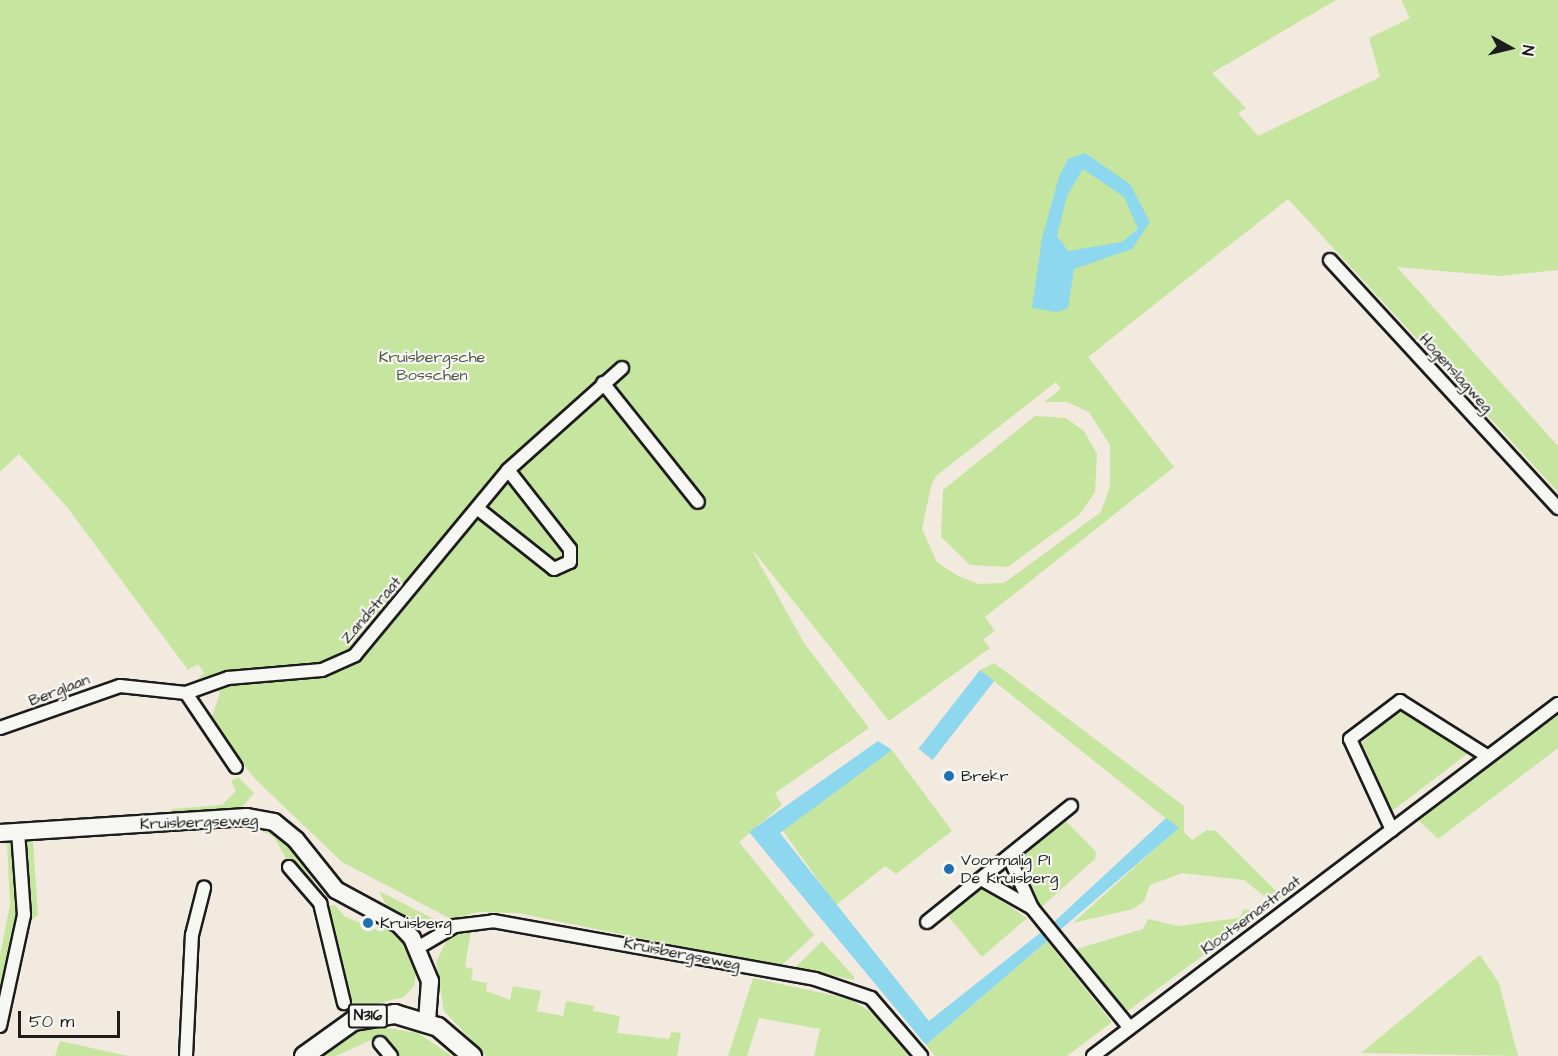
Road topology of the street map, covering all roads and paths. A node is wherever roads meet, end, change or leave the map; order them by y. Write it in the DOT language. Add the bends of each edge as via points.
graph roads {
  1 [pos="1330,260"];
  2 [pos="622,368"];
  3 [pos="603,383"];
  4 [pos="508,470"];
  5 [pos="698,502"];
  6 [pos="477,508"];
  7 [pos="1558,508"];
  8 [pos="186,693"];
  9 [pos="1558,704"];
  10 [pos="0,728"];
  11 [pos="1487,756"];
  12 [pos="236,767"];
  13 [pos="1071,806"];
  14 [pos="1392,830"];
  15 [pos="18,831"];
  16 [pos="0,833"];
  17 [pos="1010,857"];
  18 [pos="289,867"];
  19 [pos="981,879"];
  20 [pos="325,880"];
  21 [pos="204,888"];
  22 [pos="312,893"];
  23 [pos="1032,908"];
  24 [pos="927,922"];
  25 [pos="419,947"];
  26 [pos="344,1003"];
  27 [pos="2,1006"];
  28 [pos="427,1021"];
  29 [pos="0,1026"];
  30 [pos="1129,1027"];
  31 [pos="380,1042"];
  32 [pos="186,1056"];
  33 [pos="303,1056"];
  34 [pos="391,1056"];
  35 [pos="472,1056"];
  36 [pos="921,1056"];
  37 [pos="1093,1056"];
  1 -- 7 [label="street, Hogenslagweg"];
  2 -- 3 [label="street, Zandstraat"];
  3 -- 4 [label="street, Zandstraat"];
  3 -- 5 [label="street"];
  4 -- 6 [label="street, Zandstraat"];
  4 -- 6 [label="street" via="570,549 570,562 554,569"];
  6 -- 8 [label="street, Zandstraat" via="355,655 322,670 228,678"];
  8 -- 10 [label="street, Berglaan" via="120,686"];
  8 -- 12 [label="street"];
  9 -- 11 [label="street, Klootsemastraat"];
  11 -- 14 [label="street, Klootsemastraat"];
  11 -- 14 [label="street" via="1400,701 1350,739"];
  13 -- 17 [label="street"];
  14 -- 30 [label="street, Klootsemastraat"];
  15 -- 16 [label="street, Kruisbergseweg"];
  15 -- 20 [label="street, Kruisbergseweg" via="252,817 285,829"];
  15 -- 27 [label="street" via="24,915"];
  17 -- 19 [label="street"];
  17 -- 23 [label="street"];
  18 -- 22 [label="street"];
  19 -- 23 [label="street"];
  19 -- 24 [label="street"];
  20 -- 22 [label="street"];
  20 -- 25 [label="street, Kruisbergseweg" via="351,901 399,924"];
  21 -- 32 [label="street" via="192,935"];
  22 -- 26 [label="street" via="320,903"];
  23 -- 30 [label="street"];
  25 -- 28 [label="street, Kruisbergseweg" via="430,981"];
  25 -- 36 [label="street, Kruisbergseweg" via="455,926 493,921 815,979 871,998"];
  27 -- 29 [label="street"];
  28 -- 33 [label="main road, N316" via="395,1014 364,1017"];
  28 -- 35 [label="main road, N316"];
  30 -- 37 [label="street, Klootsemastraat"];
  31 -- 34 [label="street"];
}
